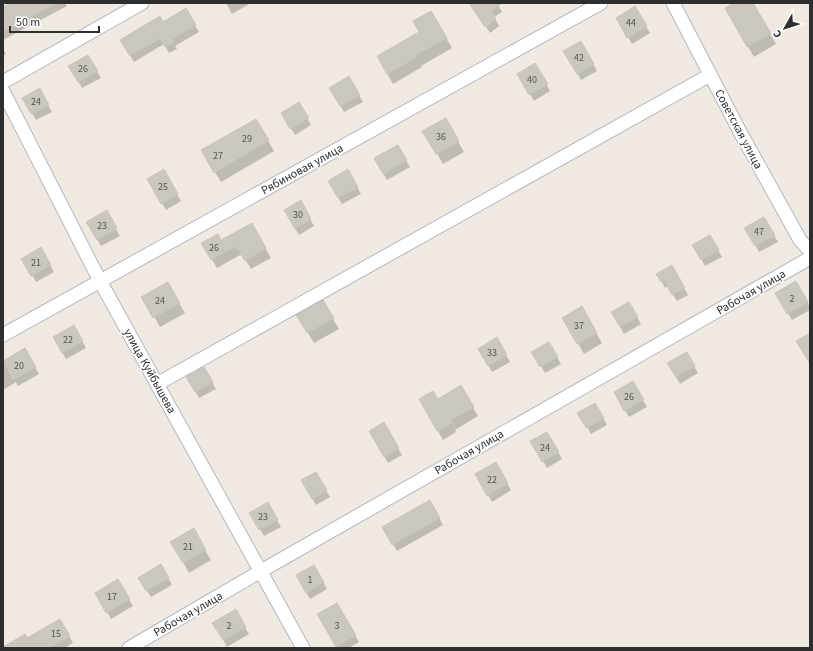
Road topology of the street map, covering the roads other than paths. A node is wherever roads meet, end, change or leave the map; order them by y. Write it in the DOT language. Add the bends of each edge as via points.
graph roads {
  1 [pos="142,3"];
  2 [pos="601,3"];
  3 [pos="673,3"];
  4 [pos="710,76"];
  5 [pos="3,82"];
  6 [pos="3,91"];
  7 [pos="810,251"];
  8 [pos="810,258"];
  9 [pos="100,281"];
  10 [pos="3,335"];
  11 [pos="157,384"];
  12 [pos="261,571"];
  13 [pos="129,648"];
  14 [pos="303,648"];
  1 -- 5 [label="street"];
  2 -- 9 [label="street, Рябиновая улица"];
  3 -- 4 [label="street, Советская улица"];
  4 -- 7 [label="street, Советская улица" via="800,240"];
  4 -- 11 [label="street"];
  6 -- 9 [label="street, улица Куйбышева"];
  8 -- 12 [label="street, Рабочая улица"];
  9 -- 10 [label="street, Рябиновая улица"];
  9 -- 11 [label="street, улица Куйбышева"];
  11 -- 12 [label="street, улица Куйбышева"];
  12 -- 13 [label="street, Рабочая улица"];
  12 -- 14 [label="street, улица Куйбышева"];
}
